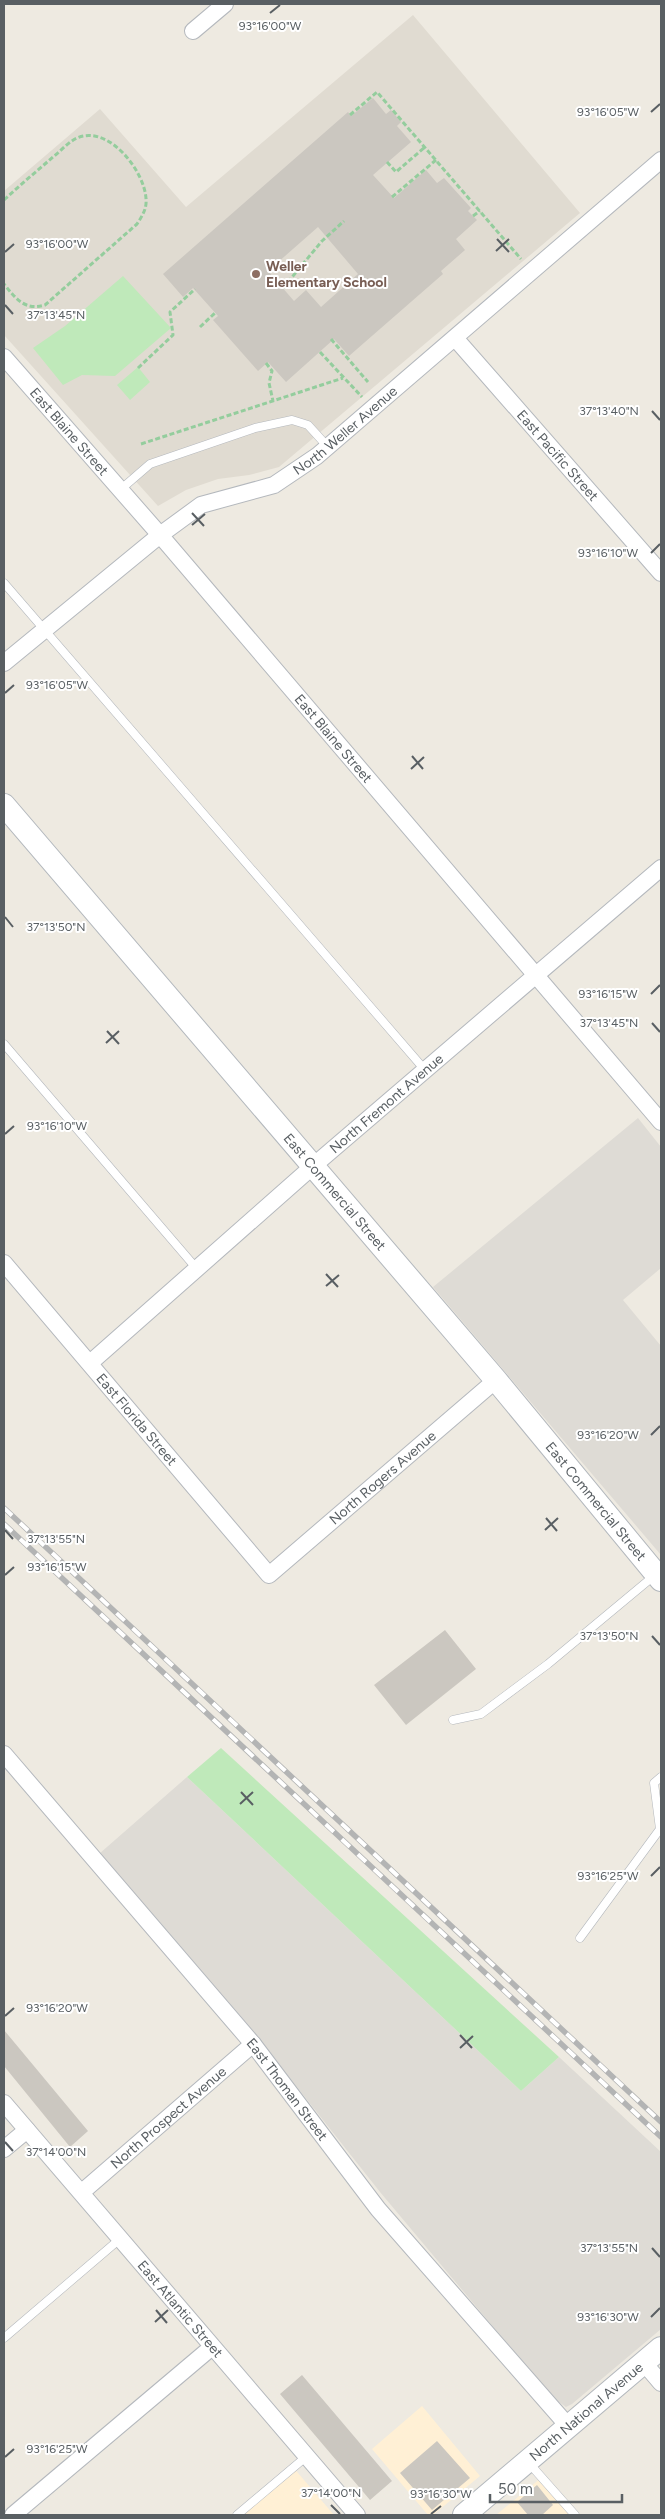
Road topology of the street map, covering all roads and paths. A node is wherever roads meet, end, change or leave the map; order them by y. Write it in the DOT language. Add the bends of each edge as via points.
graph roads {
  1 [pos="225,4"];
  2 [pos="193,31"];
  3 [pos="350,115"];
  4 [pos="425,147"];
  5 [pos="436,160"];
  6 [pos="661,160"];
  7 [pos="387,162"];
  8 [pos="392,197"];
  9 [pos="4,200"];
  10 [pos="480,210"];
  11 [pos="473,216"];
  12 [pos="344,221"];
  13 [pos="521,259"];
  14 [pos="4,284"];
  15 [pos="283,288"];
  16 [pos="195,289"];
  17 [pos="216,314"];
  18 [pos="200,327"];
  19 [pos="455,338"];
  20 [pos="331,339"];
  21 [pos="320,352"];
  22 [pos="4,357"];
  23 [pos="266,364"];
  24 [pos="138,368"];
  25 [pos="343,378"];
  26 [pos="368,382"];
  27 [pos="273,400"];
  28 [pos="372,409"];
  29 [pos="141,444"];
  30 [pos="328,447"];
  31 [pos="120,490"];
  32 [pos="160,534"];
  33 [pos="661,573"];
  34 [pos="4,583"];
  35 [pos="44,630"];
  36 [pos="4,663"];
  37 [pos="4,806"];
  38 [pos="661,868"];
  39 [pos="536,974"];
  40 [pos="4,1044"];
  41 [pos="425,1070"];
  42 [pos="661,1122"];
  43 [pos="312,1167"];
  44 [pos="4,1263"];
  45 [pos="197,1269"];
  46 [pos="90,1363"];
  47 [pos="496,1380"];
  48 [pos="269,1575"];
  49 [pos="659,1577"];
  50 [pos="452,1720"];
  51 [pos="4,1754"];
  52 [pos="661,1777"];
  53 [pos="580,1938"];
  54 [pos="253,2044"];
  55 [pos="4,2103"];
  56 [pos="27,2130"];
  57 [pos="4,2149"];
  58 [pos="82,2192"];
  59 [pos="121,2238"];
  60 [pos="4,2338"];
  61 [pos="212,2347"];
  62 [pos="661,2348"];
  63 [pos="644,2363"];
  64 [pos="661,2383"];
  65 [pos="569,2427"];
  66 [pos="307,2456"];
  67 [pos="528,2462"];
  68 [pos="13,2515"];
  69 [pos="237,2515"];
  70 [pos="358,2515"];
  71 [pos="464,2515"];
  72 [pos="574,2515"];
  1 -- 2 [label="street"];
  3 -- 4 [label="path" via="377,92"];
  4 -- 5 [label="path"];
  4 -- 7 [label="path" via="396,172"];
  5 -- 8 [label="path"];
  5 -- 10 [label="path"];
  6 -- 19 [label="street, North Weller Avenue"];
  9 -- 14 [label="path" via="68,144 85,136 104,141 123,152 140,175 146,199 145,212 137,224 45,305 28,307"];
  10 -- 11 [label="path"];
  10 -- 13 [label="path"];
  12 -- 15 [label="path" via="322,241"];
  16 -- 24 [label="path" via="170,312 174,330 169,341"];
  17 -- 18 [label="path"];
  19 -- 28 [label="street, North Weller Avenue"];
  19 -- 33 [label="street, East Pacific Street"];
  20 -- 26 [label="path"];
  21 -- 25 [label="path"];
  22 -- 31 [label="street, East Blaine Street"];
  23 -- 27 [label="path" via="272,371 269,383"];
  25 -- 27 [label="path"];
  25 -- 28 [label="path"];
  27 -- 29 [label="path"];
  28 -- 30 [label="street, North Weller Avenue"];
  30 -- 31 [label="lane" via="304,422 292,420 255,428 150,464"];
  30 -- 32 [label="street, North Weller Avenue" via="274,485 201,505"];
  31 -- 32 [label="street, East Blaine Street"];
  32 -- 35 [label="street, North Weller Avenue"];
  32 -- 39 [label="street, East Blaine Street"];
  34 -- 35 [label="lane"];
  35 -- 36 [label="street, North Weller Avenue"];
  35 -- 41 [label="lane"];
  37 -- 43 [label="street, East Commercial Street"];
  38 -- 39 [label="street, North Fremont Avenue"];
  39 -- 41 [label="street, North Fremont Avenue"];
  39 -- 42 [label="street, East Blaine Street"];
  40 -- 45 [label="lane"];
  41 -- 43 [label="street, North Fremont Avenue"];
  43 -- 45 [label="street, North Fremont Avenue"];
  43 -- 47 [label="street, East Commercial Street"];
  44 -- 46 [label="street, East Florida Street"];
  45 -- 46 [label="street, North Fremont Avenue"];
  46 -- 48 [label="street, East Florida Street"];
  47 -- 48 [label="street, North Rogers Avenue"];
  47 -- 49 [label="street, East Commercial Street"];
  49 -- 50 [label="lane" via="481,1714"];
  51 -- 54 [label="street, East Thoman Street"];
  52 -- 53 [label="lane" via="654,1783 660,1829"];
  54 -- 58 [label="street, North Prospect Avenue"];
  54 -- 65 [label="street, East Thoman Street" via="378,2209"];
  55 -- 56 [label="street, East Atlantic Street"];
  56 -- 57 [label="street"];
  56 -- 58 [label="street, East Atlantic Street"];
  58 -- 59 [label="street, East Atlantic Street"];
  59 -- 60 [label="lane"];
  59 -- 61 [label="street, East Atlantic Street"];
  61 -- 66 [label="street, East Atlantic Street"];
  61 -- 68 [label="street"];
  62 -- 63 [label="street, North National Avenue"];
  63 -- 64 [label="street"];
  63 -- 65 [label="street, North National Avenue"];
  65 -- 67 [label="street, North National Avenue"];
  66 -- 69 [label="lane"];
  66 -- 70 [label="street, East Atlantic Street"];
  67 -- 71 [label="street, North National Avenue"];
  67 -- 72 [label="lane"];
}
